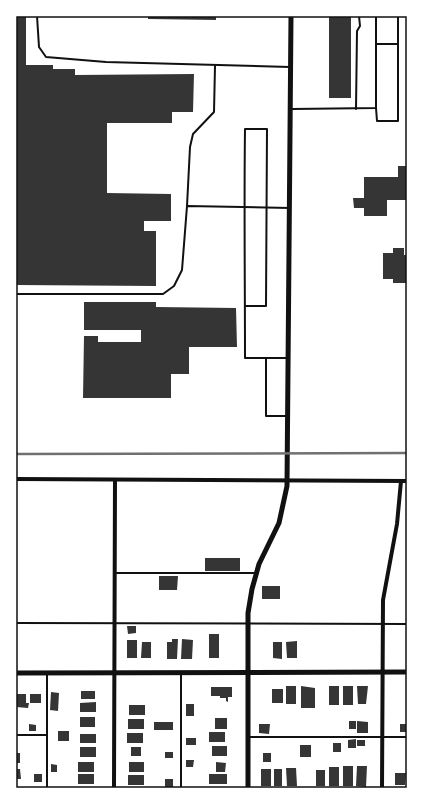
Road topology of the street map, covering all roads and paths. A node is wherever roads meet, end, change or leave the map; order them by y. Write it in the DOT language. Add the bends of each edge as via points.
graph roads {
  1 [pos="37,16"];
  2 [pos="291,16"];
  3 [pos="360,16"];
  4 [pos="376,16"];
  5 [pos="398,16"];
  6 [pos="376,44"];
  7 [pos="398,44"];
  8 [pos="215,66"];
  9 [pos="291,68"];
  10 [pos="376,108"];
  11 [pos="291,109"];
  12 [pos="356,109"];
  13 [pos="187,206"];
  14 [pos="244,208"];
  15 [pos="266,208"];
  16 [pos="290,208"];
  17 [pos="16,294"];
  18 [pos="245,306"];
  19 [pos="266,358"];
  20 [pos="289,358"];
  21 [pos="289,416"];
  22 [pos="16,479"];
  23 [pos="115,480"];
  24 [pos="287,480"];
  25 [pos="401,480"];
  26 [pos="407,481"];
  27 [pos="114,573"];
  28 [pos="257,573"];
  29 [pos="114,622"];
  30 [pos="16,623"];
  31 [pos="248,623"];
  32 [pos="382,624"];
  33 [pos="407,624"];
  34 [pos="383,672"];
  35 [pos="407,672"];
  36 [pos="16,673"];
  37 [pos="47,673"];
  38 [pos="114,673"];
  39 [pos="181,673"];
  40 [pos="248,673"];
  41 [pos="16,735"];
  42 [pos="46,735"];
  43 [pos="248,737"];
  44 [pos="382,737"];
  45 [pos="407,737"];
  46 [pos="47,788"];
  47 [pos="114,788"];
  48 [pos="181,788"];
  49 [pos="248,788"];
  50 [pos="382,788"];
  1 -- 8 [label="lane" via="39,47 46,57"];
  2 -- 9 [label="street"];
  3 -- 12 [label="lane" via="357,31"];
  4 -- 6 [label="lane"];
  5 -- 7 [label="lane"];
  6 -- 7 [label="lane"];
  6 -- 10 [label="lane"];
  7 -- 10 [label="lane" via="398,121 377,121"];
  8 -- 9 [label="lane"];
  8 -- 13 [label="lane" via="214,112 193,134 190,147"];
  9 -- 11 [label="street"];
  10 -- 12 [label="lane"];
  11 -- 12 [label="lane"];
  11 -- 16 [label="street"];
  13 -- 14 [label="lane"];
  13 -- 17 [label="lane" via="182,270 174,286 163,294"];
  14 -- 15 [label="lane"];
  14 -- 15 [label="lane" via="245,129 267,129"];
  14 -- 18 [label="lane"];
  15 -- 16 [label="lane"];
  15 -- 18 [label="lane" via="266,306"];
  16 -- 20 [label="street"];
  18 -- 19 [label="lane" via="245,358"];
  19 -- 20 [label="lane"];
  19 -- 21 [label="lane" via="266,416"];
  20 -- 21 [label="street"];
  21 -- 24 [label="street"];
  22 -- 23 [label="street"];
  23 -- 24 [label="street"];
  23 -- 27 [label="street"];
  24 -- 25 [label="street"];
  24 -- 28 [label="street" via="279,524"];
  25 -- 26 [label="street"];
  25 -- 32 [label="street" via="397,524 384,588"];
  27 -- 28 [label="lane"];
  27 -- 29 [label="street"];
  28 -- 31 [label="street" via="252,589"];
  29 -- 30 [label="lane"];
  29 -- 31 [label="lane"];
  29 -- 38 [label="street"];
  31 -- 32 [label="lane"];
  31 -- 40 [label="street"];
  32 -- 33 [label="lane"];
  32 -- 34 [label="street"];
  34 -- 35 [label="street"];
  34 -- 40 [label="street"];
  34 -- 44 [label="street"];
  36 -- 37 [label="street"];
  37 -- 38 [label="street"];
  37 -- 42 [label="lane"];
  38 -- 39 [label="street"];
  38 -- 47 [label="street"];
  39 -- 40 [label="street"];
  39 -- 48 [label="lane"];
  40 -- 43 [label="street"];
  41 -- 42 [label="lane"];
  42 -- 46 [label="lane"];
  43 -- 44 [label="lane"];
  43 -- 49 [label="street"];
  44 -- 45 [label="lane"];
  44 -- 50 [label="street"];
}
